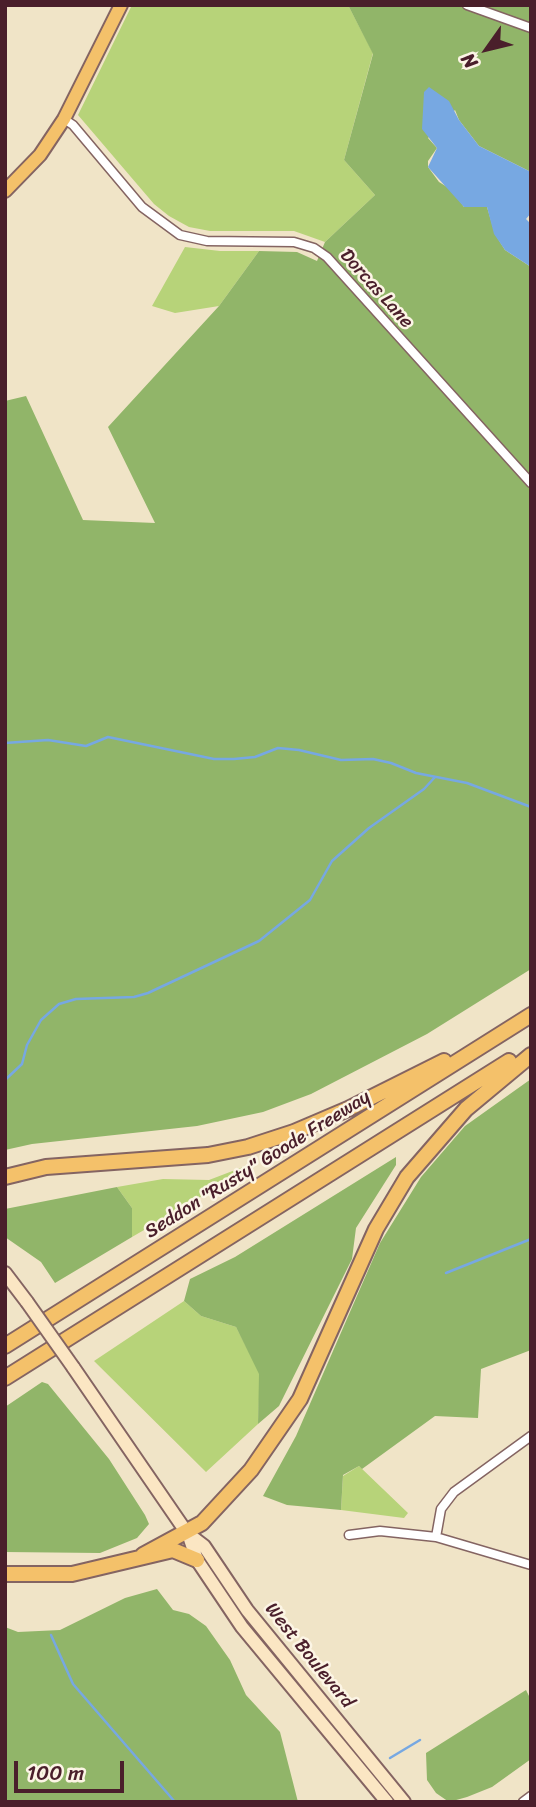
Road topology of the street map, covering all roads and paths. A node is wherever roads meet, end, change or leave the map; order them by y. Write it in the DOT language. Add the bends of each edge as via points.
graph roads {
  1 [pos="121,5"];
  2 [pos="467,5"];
  3 [pos="531,29"];
  4 [pos="64,119"];
  5 [pos="5,191"];
  6 [pos="531,483"];
  7 [pos="531,1015"];
  8 [pos="502,1033"];
  9 [pos="531,1047"];
  10 [pos="531,1055"];
  11 [pos="5,1177"];
  12 [pos="5,1273"];
  13 [pos="5,1346"];
  14 [pos="5,1378"];
  15 [pos="531,1436"];
  16 [pos="187,1533"];
  17 [pos="349,1535"];
  18 [pos="436,1537"];
  19 [pos="143,1555"];
  20 [pos="197,1560"];
  21 [pos="531,1564"];
  22 [pos="5,1574"];
  23 [pos="246,1631"];
  24 [pos="324,1705"];
  25 [pos="312,1713"];
  26 [pos="366,1755"];
  27 [pos="531,1796"];
  28 [pos="387,1802"];
  29 [pos="404,1802"];
  30 [pos="523,1802"];
  1 -- 4 [label="main road"];
  2 -- 3 [label="street"];
  4 -- 5 [label="main road" via="40,155"];
  4 -- 6 [label="street, Dorcas Lane" via="142,207 180,235 207,241 294,242 327,257"];
  7 -- 8 [label="highway, Seddon \"Rusty\" Goode Freeway"];
  8 -- 11 [label="highway" via="348,1109 248,1147 208,1155 46,1167"];
  8 -- 13 [label="highway, Seddon \"Rusty\" Goode Freeway"];
  9 -- 14 [label="highway"];
  10 -- 16 [label="highway" via="466,1109 407,1177 376,1229 324,1352 288,1420 237,1487"];
  12 -- 16 [label="street, West Boulevard, bridge"];
  15 -- 18 [label="street" via="454,1492 441,1509"];
  16 -- 19 [label="highway"];
  16 -- 20 [label="street, West Boulevard"];
  16 -- 24 [label="street, West Boulevard" via="204,1546 247,1610"];
  17 -- 18 [label="street" via="380,1531"];
  18 -- 21 [label="street"];
  19 -- 20 [label="highway" via="173,1550"];
  19 -- 22 [label="highway" via="72,1574"];
  20 -- 23 [label="street, West Boulevard"];
  23 -- 24 [label="street" via="271,1652 309,1699"];
  23 -- 25 [label="street, West Boulevard"];
  24 -- 26 [label="street, West Boulevard"];
  25 -- 26 [label="street" via="324,1715 346,1741"];
  25 -- 28 [label="street, West Boulevard"];
  26 -- 29 [label="street, West Boulevard"];
  27 -- 30 [label="street"];
}
